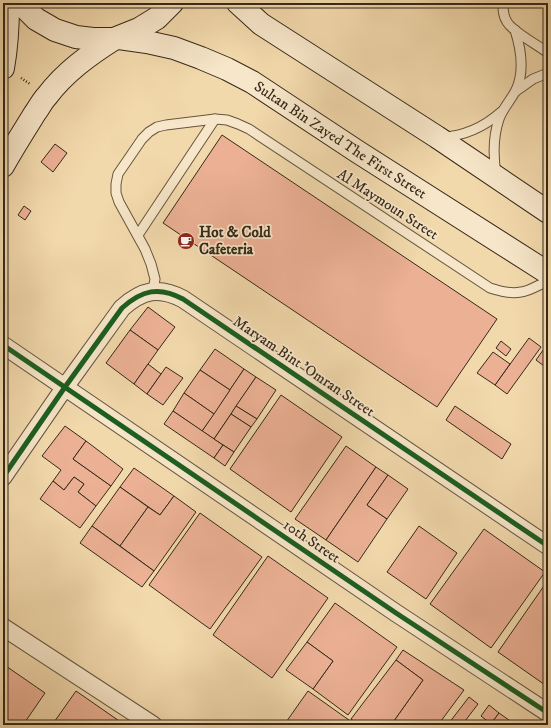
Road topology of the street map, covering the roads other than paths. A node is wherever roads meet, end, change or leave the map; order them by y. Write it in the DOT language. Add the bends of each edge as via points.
graph roads {
  1 [pos="8,3"];
  2 [pos="20,3"];
  3 [pos="172,3"];
  4 [pos="238,3"];
  5 [pos="503,3"];
  6 [pos="515,30"];
  7 [pos="116,38"];
  8 [pos="547,50"];
  9 [pos="11,73"];
  10 [pos="548,74"];
  11 [pos="516,90"];
  12 [pos="503,110"];
  13 [pos="215,119"];
  14 [pos="437,137"];
  15 [pos="3,166"];
  16 [pos="496,177"];
  17 [pos="548,212"];
  18 [pos="138,235"];
  19 [pos="548,273"];
  20 [pos="548,281"];
  21 [pos="153,291"];
  22 [pos="3,345"];
  23 [pos="65,387"];
  24 [pos="3,476"];
  25 [pos="546,541"];
  26 [pos="3,626"];
  27 [pos="548,713"];
  28 [pos="153,725"];
  1 -- 9 [label="main road" via="6,50"];
  2 -- 7 [label="main road, Sultan Bin Zayed The First Street" via="36,19 55,30 76,37"];
  3 -- 7 [label="main road" via="157,18"];
  4 -- 14 [label="main road" via="262,24"];
  5 -- 6 [label="lane" via="503,14 507,23"];
  6 -- 8 [label="lane"];
  6 -- 11 [label="lane" via="521,60"];
  7 -- 15 [label="main road" via="77,64 46,96"];
  7 -- 19 [label="main road, Sultan Bin Zayed The First Street" via="174,48 252,82"];
  10 -- 11 [label="lane" via="533,79"];
  11 -- 12 [label="lane"];
  12 -- 14 [label="lane" via="473,131"];
  12 -- 16 [label="lane" via="494,143"];
  13 -- 18 [label="lane"];
  13 -- 18 [label="lane, Al Maymoun Street" via="157,127 142,139 118,174 118,202"];
  13 -- 20 [label="lane, Al Maymoun Street" via="227,120 249,129 490,288 511,293 522,292"];
  14 -- 16 [label="main road"];
  16 -- 17 [label="main road"];
  18 -- 21 [label="lane, Al Maymoun Street" via="151,264 155,279"];
  21 -- 23 [label="street, Maryam Bint 'Omran Street" via="136,297 122,308"];
  21 -- 25 [label="street, Maryam Bint 'Omran Street" via="164,291 183,299"];
  22 -- 23 [label="street"];
  23 -- 24 [label="street, Maryam Bint 'Omran Street"];
  23 -- 27 [label="street, 10th Street" via="396,613"];
  26 -- 28 [label="street"];
}
